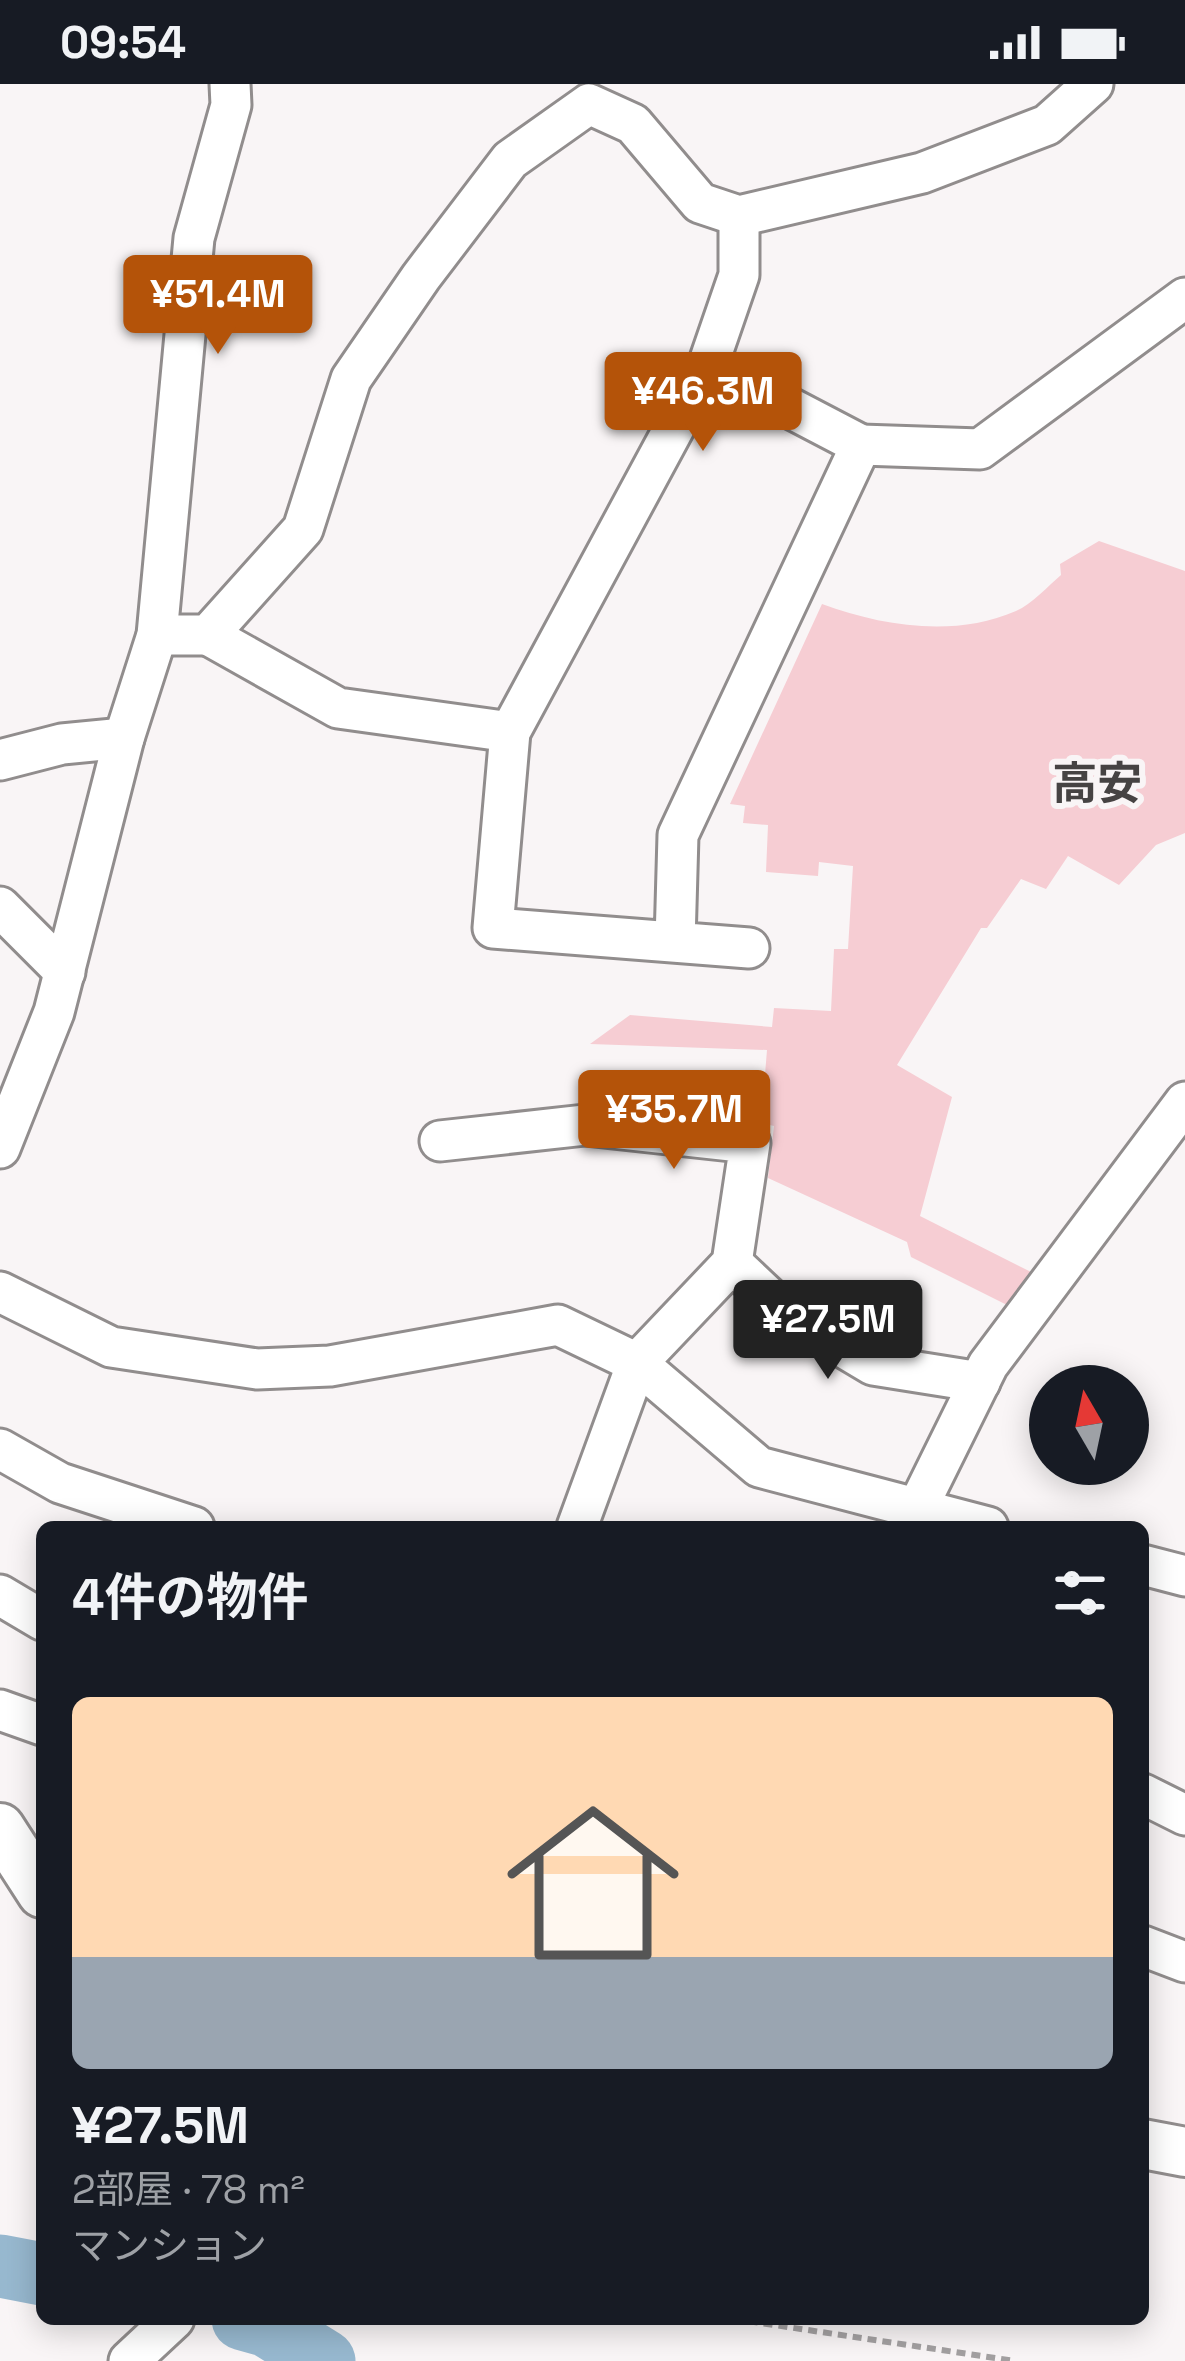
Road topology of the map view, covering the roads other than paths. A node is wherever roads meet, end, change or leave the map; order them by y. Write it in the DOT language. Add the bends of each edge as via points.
graph roads {
  1 [pos="230,84"];
  2 [pos="1093,84"];
  3 [pos="614,99"];
  4 [pos="739,216"];
  5 [pos="1185,298"];
  6 [pos="708,365"];
  7 [pos="861,445"];
  8 [pos="157,635"];
  9 [pos="208,635"];
  10 [pos="510,732"];
  11 [pos="124,738"];
  12 [pos="0,760"];
  13 [pos="0,907"];
  14 [pos="675,942"];
  15 [pos="748,948"];
  16 [pos="65,973"];
  17 [pos="1185,1102"];
  18 [pos="440,1141"];
  19 [pos="1,1144"];
  20 [pos="732,1263"];
  21 [pos="0,1292"];
  22 [pos="637,1363"];
  23 [pos="980,1382"];
  24 [pos="0,1449"];
  25 [pos="913,1518"];
  26 [pos="175,1521"];
  27 [pos="579,1521"];
  28 [pos="1149,1567"];
  29 [pos="1185,1576"];
  30 [pos="0,1594"];
  31 [pos="36,1616"];
  32 [pos="0,1710"];
  33 [pos="36,1723"];
  34 [pos="1149,1797"];
  35 [pos="1185,1815"];
  36 [pos="0,1828"];
  37 [pos="36,1883"];
  38 [pos="1149,1948"];
  39 [pos="1185,1962"];
  40 [pos="1149,2145"];
  41 [pos="1185,2152"];
  42 [pos="167,2325"];
  43 [pos="129,2361"];
  1 -- 8 [label="street" via="194,238"];
  2 -- 4 [label="street" via="1047,125 922,173"];
  3 -- 4 [label="street" via="700,203"];
  3 -- 9 [label="street" via="590,104 510,160 484,193 352,380 302,529"];
  4 -- 6 [label="street" via="739,275"];
  5 -- 7 [label="street" via="980,449"];
  6 -- 7 [label="street"];
  6 -- 10 [label="street"];
  7 -- 14 [label="street" via="678,835"];
  8 -- 9 [label="street"];
  8 -- 11 [label="street"];
  9 -- 10 [label="street" via="338,708"];
  10 -- 14 [label="street" via="494,928"];
  11 -- 12 [label="street"];
  11 -- 16 [label="street"];
  13 -- 16 [label="street"];
  14 -- 15 [label="street"];
  16 -- 19 [label="street"];
  17 -- 23 [label="street"];
  18 -- 20 [label="street" via="585,1125 750,1142"];
  20 -- 22 [label="street"];
  20 -- 23 [label="street" via="784,1312 873,1365"];
  21 -- 22 [label="street" via="111,1347 257,1369 330,1366 558,1325"];
  22 -- 25 [label="street" via="759,1467"];
  22 -- 27 [label="street"];
  23 -- 25 [label="street"];
  24 -- 26 [label="street" via="60,1484"];
  28 -- 29 [label="street"];
  30 -- 31 [label="street"];
  32 -- 33 [label="street"];
  34 -- 35 [label="street"];
  36 -- 37 [label="street"];
  38 -- 39 [label="street"];
  40 -- 41 [label="street"];
  42 -- 43 [label="street"];
}
